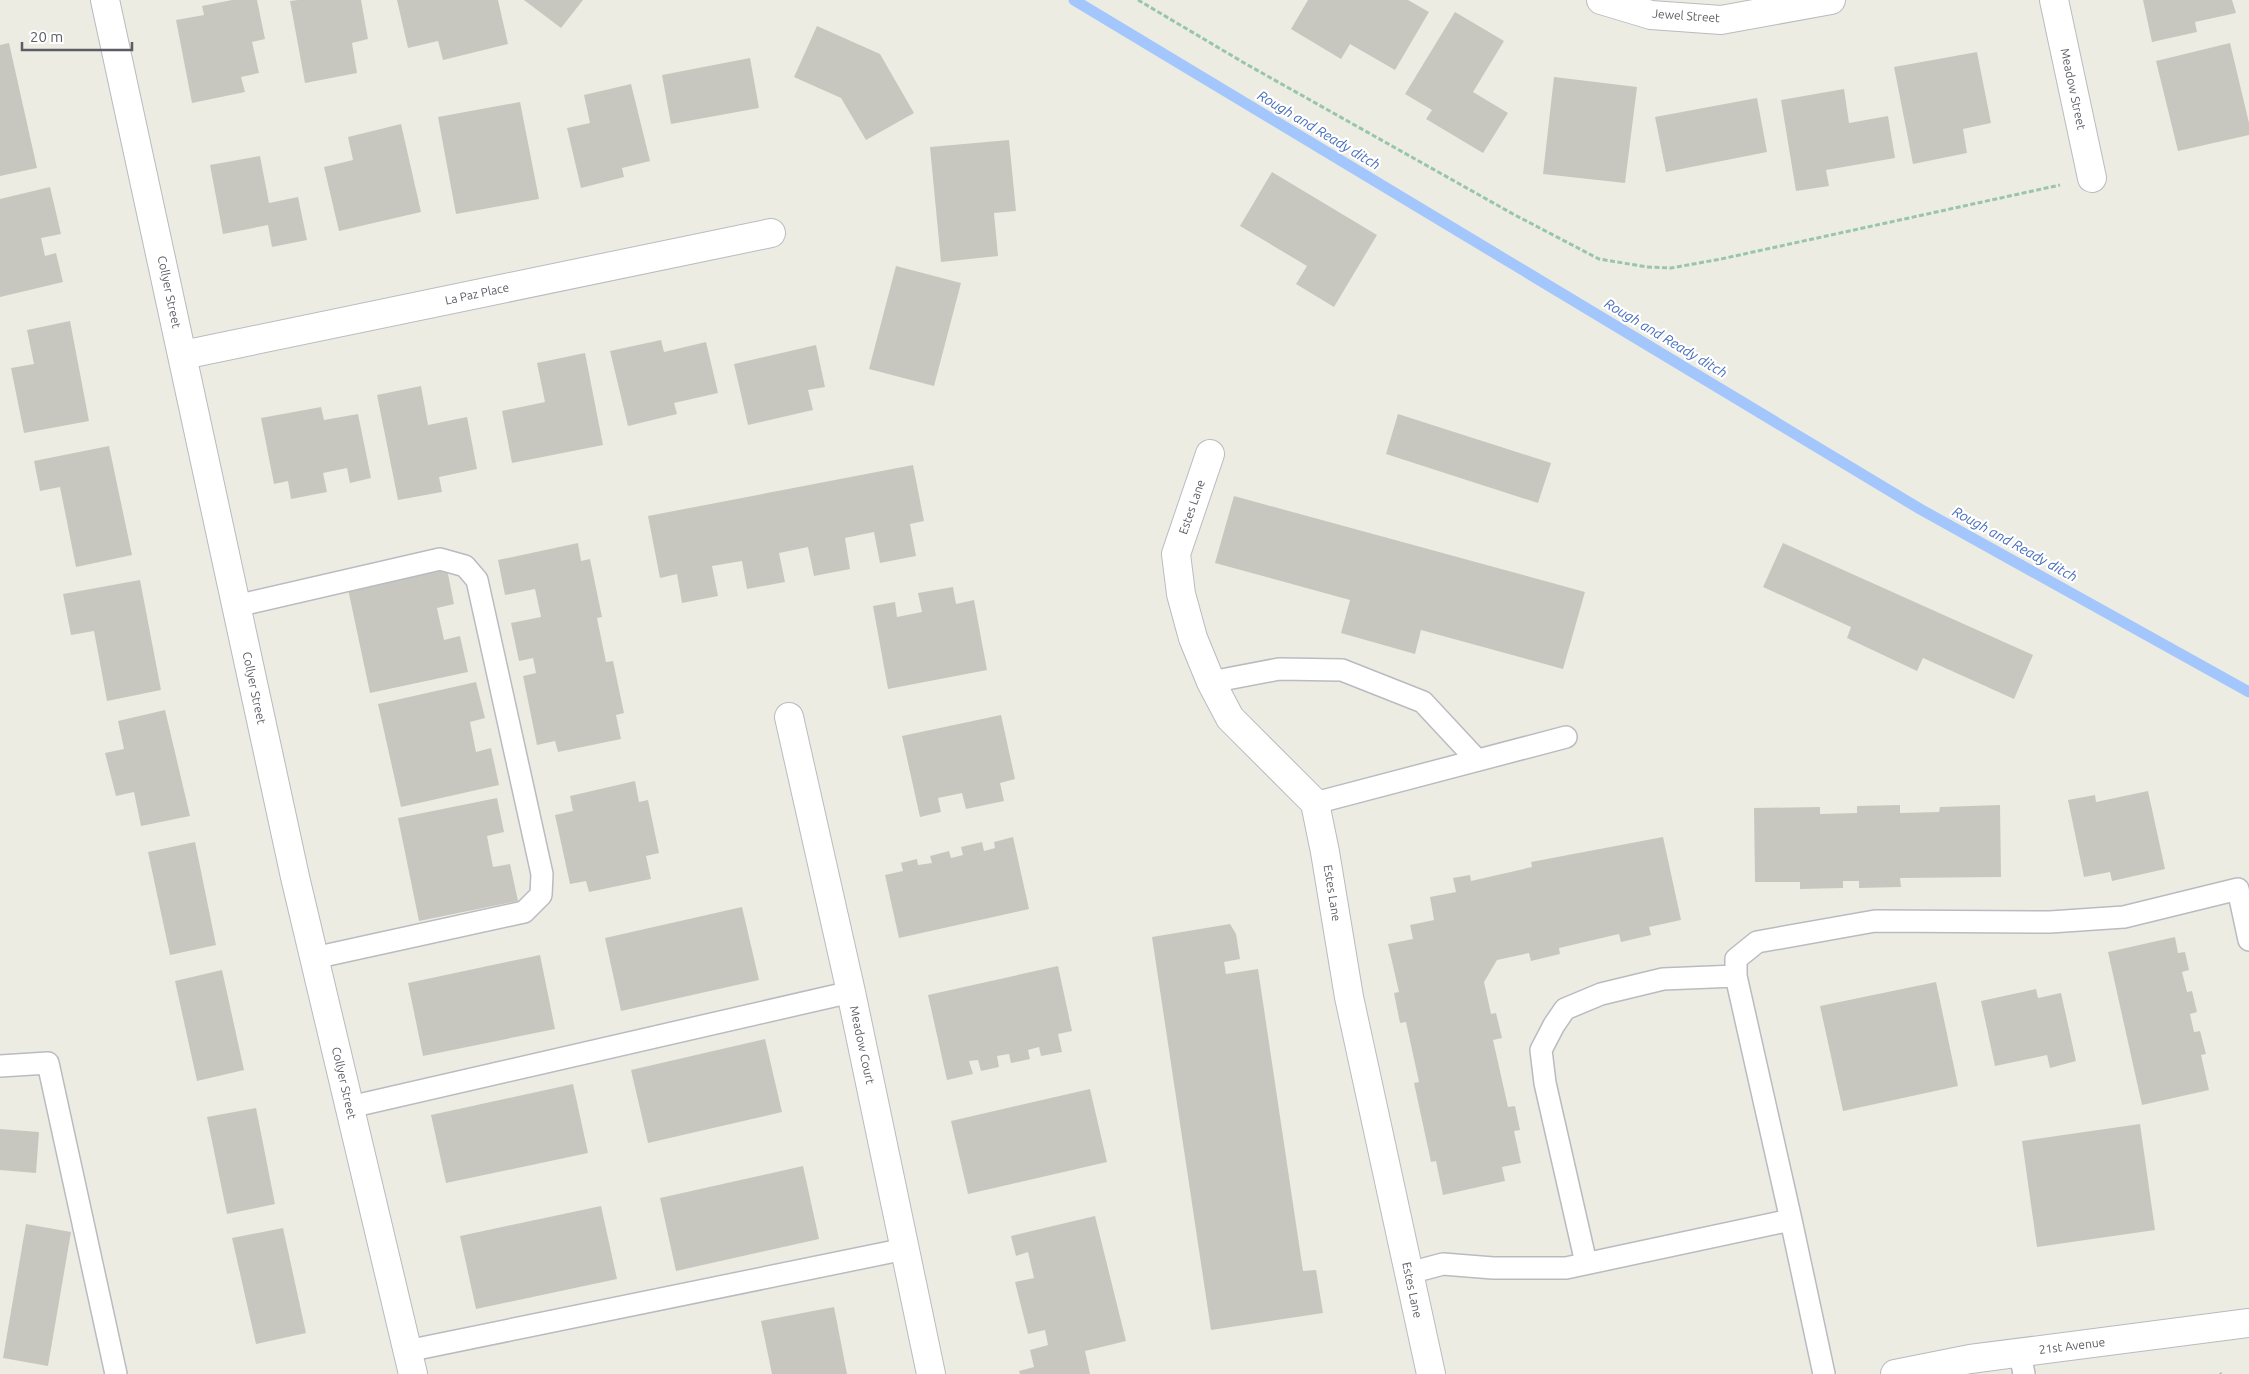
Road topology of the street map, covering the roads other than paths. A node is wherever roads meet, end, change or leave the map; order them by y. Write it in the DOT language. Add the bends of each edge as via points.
graph roads {
  1 [pos="105,0"];
  2 [pos="1601,0"];
  3 [pos="1831,0"];
  4 [pos="2054,0"];
  5 [pos="2092,178"];
  6 [pos="770,233"];
  7 [pos="183,355"];
  8 [pos="1210,454"];
  9 [pos="236,606"];
  10 [pos="1210,682"];
  11 [pos="789,718"];
  12 [pos="1566,737"];
  13 [pos="1477,760"];
  14 [pos="1314,803"];
  15 [pos="2249,940"];
  16 [pos="314,958"];
  17 [pos="1736,976"];
  18 [pos="851,992"];
  19 [pos="0,1066"];
  20 [pos="350,1107"];
  21 [pos="1791,1220"];
  22 [pos="905,1249"];
  23 [pos="1586,1263"];
  24 [pos="1409,1273"];
  25 [pos="2249,1323"];
  26 [pos="410,1362"];
  27 [pos="2022,1363"];
  28 [pos="116,1374"];
  29 [pos="931,1374"];
  30 [pos="1430,1374"];
  31 [pos="1824,1374"];
  32 [pos="1895,1374"];
  1 -- 7 [label="street, Collyer Street"];
  2 -- 3 [label="street, Jewel Street" via="1651,15 1721,20"];
  4 -- 5 [label="street, Meadow Street"];
  6 -- 7 [label="street, La Paz Place"];
  7 -- 9 [label="street, Collyer Street"];
  8 -- 10 [label="street, Estes Lane" via="1176,554 1181,594"];
  9 -- 16 [label="street, Collyer Street"];
  9 -- 16 [label="lane" via="440,560 465,566 477,580 542,874 541,895 524,912"];
  10 -- 13 [label="lane" via="1279,669 1342,670 1423,702"];
  10 -- 14 [label="street, Estes Lane" via="1230,718"];
  11 -- 18 [label="street, Meadow Court"];
  12 -- 13 [label="lane"];
  13 -- 14 [label="lane"];
  14 -- 24 [label="street, Estes Lane" via="1349,997"];
  15 -- 17 [label="lane" via="2238,889 2124,917 2050,922 1875,921 1757,942 1736,959"];
  16 -- 20 [label="street, Collyer Street"];
  17 -- 21 [label="lane"];
  17 -- 23 [label="lane" via="1663,979 1602,994 1565,1009 1554,1025 1541,1050 1545,1083"];
  18 -- 20 [label="lane"];
  18 -- 22 [label="street, Meadow Court"];
  19 -- 28 [label="lane" via="48,1063"];
  20 -- 26 [label="street, Collyer Street"];
  21 -- 23 [label="lane"];
  21 -- 31 [label="lane"];
  22 -- 26 [label="lane"];
  22 -- 29 [label="street, Meadow Court"];
  23 -- 24 [label="lane" via="1566,1268 1443,1264"];
  24 -- 30 [label="street, Estes Lane"];
  25 -- 27 [label="street, 21st Avenue"];
  27 -- 32 [label="street, 21st Avenue" via="1970,1359"];
}
